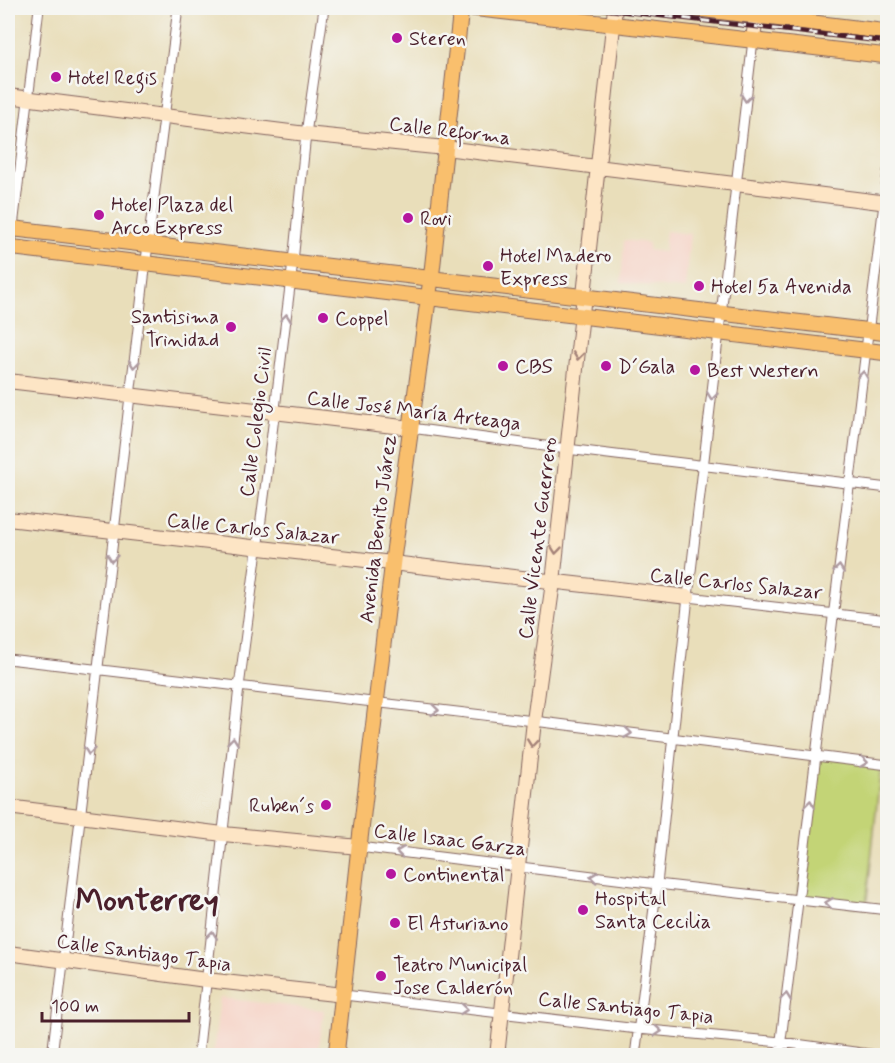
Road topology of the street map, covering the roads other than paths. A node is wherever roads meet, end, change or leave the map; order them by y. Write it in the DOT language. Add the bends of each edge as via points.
graph roads {
  1 [pos="39,8"];
  2 [pos="178,8"];
  3 [pos="324,8"];
  4 [pos="461,8"];
  5 [pos="471,8"];
  6 [pos="615,8"];
  7 [pos="692,8"];
  8 [pos="783,8"];
  9 [pos="757,11"];
  10 [pos="799,21"];
  11 [pos="613,24"];
  12 [pos="888,32"];
  13 [pos="753,40"];
  14 [pos="888,56"];
  15 [pos="8,96"];
  16 [pos="29,99"];
  17 [pos="166,116"];
  18 [pos="306,134"];
  19 [pos="445,148"];
  20 [pos="598,168"];
  21 [pos="888,171"];
  22 [pos="736,184"];
  23 [pos="886,203"];
  24 [pos="10,229"];
  25 [pos="148,244"];
  26 [pos="9,247"];
  27 [pos="293,262"];
  28 [pos="147,264"];
  29 [pos="8,269"];
  30 [pos="431,278"];
  31 [pos="291,282"];
  32 [pos="428,296"];
  33 [pos="585,298"];
  34 [pos="722,314"];
  35 [pos="582,317"];
  36 [pos="868,331"];
  37 [pos="719,332"];
  38 [pos="888,333"];
  39 [pos="866,350"];
  40 [pos="888,353"];
  41 [pos="8,381"];
  42 [pos="130,396"];
  43 [pos="274,413"];
  44 [pos="411,428"];
  45 [pos="567,449"];
  46 [pos="704,466"];
  47 [pos="849,483"];
  48 [pos="888,488"];
  49 [pos="8,519"];
  50 [pos="115,533"];
  51 [pos="258,549"];
  52 [pos="393,563"];
  53 [pos="553,582"];
  54 [pos="688,597"];
  55 [pos="833,613"];
  56 [pos="888,620"];
  57 [pos="8,659"];
  58 [pos="99,671"];
  59 [pos="239,687"];
  60 [pos="377,703"];
  61 [pos="534,721"];
  62 [pos="673,738"];
  63 [pos="816,756"];
  64 [pos="888,765"];
  65 [pos="8,807"];
  66 [pos="81,816"];
  67 [pos="223,834"];
  68 [pos="359,847"];
  69 [pos="518,867"];
  70 [pos="657,884"];
  71 [pos="798,899"];
  72 [pos="888,910"];
  73 [pos="8,953"];
  74 [pos="64,961"];
  75 [pos="206,980"];
  76 [pos="344,995"];
  77 [pos="502,1013"];
  78 [pos="638,1029"];
  79 [pos="781,1042"];
  80 [pos="52,1056"];
  81 [pos="198,1056"];
  82 [pos="336,1056"];
  83 [pos="497,1056"];
  84 [pos="635,1056"];
  85 [pos="779,1056"];
  86 [pos="884,1056"];
  1 -- 16 [label="street"];
  2 -- 17 [label="street"];
  3 -- 18 [label="street, Calle Colegio Civil"];
  4 -- 19 [label="main road, Avenida Benito Juárez"];
  5 -- 11 [label="main road"];
  6 -- 11 [label="street, Calle Vicente Guerrero"];
  7 -- 9 [label="main road"];
  8 -- 10 [label="street"];
  9 -- 10 [label="main road"];
  9 -- 13 [label="street"];
  10 -- 12 [label="main road"];
  11 -- 13 [label="main road"];
  11 -- 20 [label="street, Calle Vicente Guerrero"];
  13 -- 14 [label="main road"];
  13 -- 22 [label="street, one-way"];
  15 -- 16 [label="street, Calle Reforma"];
  16 -- 17 [label="street, Calle Reforma"];
  16 -- 24 [label="street"];
  17 -- 18 [label="street, Calle Reforma"];
  17 -- 25 [label="street"];
  18 -- 19 [label="street, Calle Reforma"];
  18 -- 27 [label="street, Calle Colegio Civil"];
  19 -- 20 [label="street, Calle Reforma"];
  19 -- 30 [label="main road, Avenida Benito Juárez"];
  20 -- 22 [label="street, Calle Reforma"];
  20 -- 33 [label="street, Calle Vicente Guerrero"];
  21 -- 23 [label="street"];
  22 -- 23 [label="street, Calle Reforma"];
  22 -- 34 [label="street"];
  23 -- 36 [label="street"];
  24 -- 25 [label="main road"];
  24 -- 26 [label="street"];
  25 -- 27 [label="main road"];
  25 -- 28 [label="street"];
  26 -- 28 [label="main road"];
  26 -- 29 [label="street"];
  27 -- 30 [label="main road"];
  27 -- 31 [label="street, Calle Colegio Civil"];
  28 -- 31 [label="main road"];
  28 -- 42 [label="street, one-way"];
  30 -- 32 [label="main road, Avenida Benito Juárez"];
  30 -- 33 [label="main road"];
  31 -- 32 [label="main road"];
  43 -- 31 [label="street, Calle Colegio Civil, one-way"];
  32 -- 35 [label="main road"];
  32 -- 44 [label="main road, Avenida Benito Juárez"];
  33 -- 34 [label="main road"];
  33 -- 35 [label="street, Calle Vicente Guerrero"];
  34 -- 36 [label="main road"];
  34 -- 37 [label="street"];
  35 -- 37 [label="main road"];
  35 -- 45 [label="street, Calle Vicente Guerrero, one-way"];
  36 -- 38 [label="main road"];
  36 -- 39 [label="street"];
  37 -- 39 [label="main road"];
  37 -- 46 [label="street, one-way"];
  39 -- 40 [label="main road"];
  47 -- 39 [label="street, one-way"];
  41 -- 42 [label="street, Calle José María Arteaga"];
  42 -- 43 [label="street, Calle José María Arteaga"];
  42 -- 50 [label="street"];
  43 -- 44 [label="street, Calle José María Arteaga"];
  43 -- 51 [label="street, Calle Colegio Civil"];
  44 -- 45 [label="street, Calle José María Arteaga"];
  44 -- 52 [label="main road, Avenida Benito Juárez"];
  45 -- 46 [label="street, Calle José María Arteaga"];
  45 -- 53 [label="street, Calle Vicente Guerrero, one-way"];
  46 -- 47 [label="street, Calle José María Arteaga"];
  46 -- 54 [label="street"];
  47 -- 48 [label="street, Calle José María Arteaga"];
  55 -- 47 [label="street, one-way"];
  49 -- 50 [label="street, Calle Carlos Salazar"];
  50 -- 51 [label="street, Calle Carlos Salazar"];
  50 -- 58 [label="street, one-way"];
  51 -- 52 [label="street, Calle Carlos Salazar"];
  51 -- 59 [label="street, Calle Colegio Civil"];
  52 -- 53 [label="street, Calle Carlos Salazar"];
  52 -- 60 [label="main road, Avenida Benito Juárez"];
  53 -- 54 [label="street, Calle Carlos Salazar"];
  53 -- 61 [label="street, Calle Vicente Guerrero"];
  54 -- 55 [label="street, Calle Carlos Salazar"];
  54 -- 62 [label="street"];
  55 -- 56 [label="street, Calle Carlos Salazar"];
  55 -- 63 [label="street"];
  57 -- 58 [label="street"];
  58 -- 59 [label="street"];
  58 -- 66 [label="street, one-way"];
  59 -- 60 [label="street"];
  67 -- 59 [label="street, Calle Colegio Civil, one-way"];
  60 -- 61 [label="street, one-way"];
  60 -- 68 [label="main road, Avenida Benito Juárez"];
  61 -- 62 [label="street, one-way"];
  61 -- 69 [label="street, Calle Vicente Guerrero, one-way"];
  62 -- 63 [label="street"];
  62 -- 70 [label="street"];
  63 -- 64 [label="street, one-way"];
  71 -- 63 [label="street, one-way"];
  65 -- 66 [label="street, Calle Isaac Garza"];
  66 -- 67 [label="street, Calle Isaac Garza"];
  66 -- 74 [label="street"];
  67 -- 68 [label="street, Calle Isaac Garza"];
  75 -- 67 [label="street, Calle Colegio Civil, one-way"];
  69 -- 68 [label="street, Calle Isaac Garza, one-way"];
  68 -- 76 [label="main road, Avenida Benito Juárez"];
  70 -- 69 [label="street, Calle Isaac Garza, one-way"];
  69 -- 77 [label="street, Calle Vicente Guerrero"];
  70 -- 71 [label="street, Calle Isaac Garza"];
  70 -- 78 [label="street"];
  72 -- 71 [label="street, Calle Isaac Garza, one-way"];
  79 -- 71 [label="street, one-way"];
  73 -- 74 [label="street, Calle Santiago Tapia"];
  74 -- 75 [label="street, Calle Santiago Tapia"];
  74 -- 80 [label="street"];
  75 -- 76 [label="street, Calle Santiago Tapia"];
  75 -- 81 [label="street, Calle Colegio Civil"];
  76 -- 77 [label="street, Calle Santiago Tapia, one-way"];
  76 -- 82 [label="main road, Avenida Benito Juárez"];
  77 -- 78 [label="street, Calle Santiago Tapia"];
  77 -- 83 [label="street, Calle Vicente Guerrero"];
  78 -- 79 [label="street, Calle Santiago Tapia, one-way"];
  78 -- 84 [label="street"];
  79 -- 85 [label="street"];
  79 -- 86 [label="street, Calle Santiago Tapia"];
}
